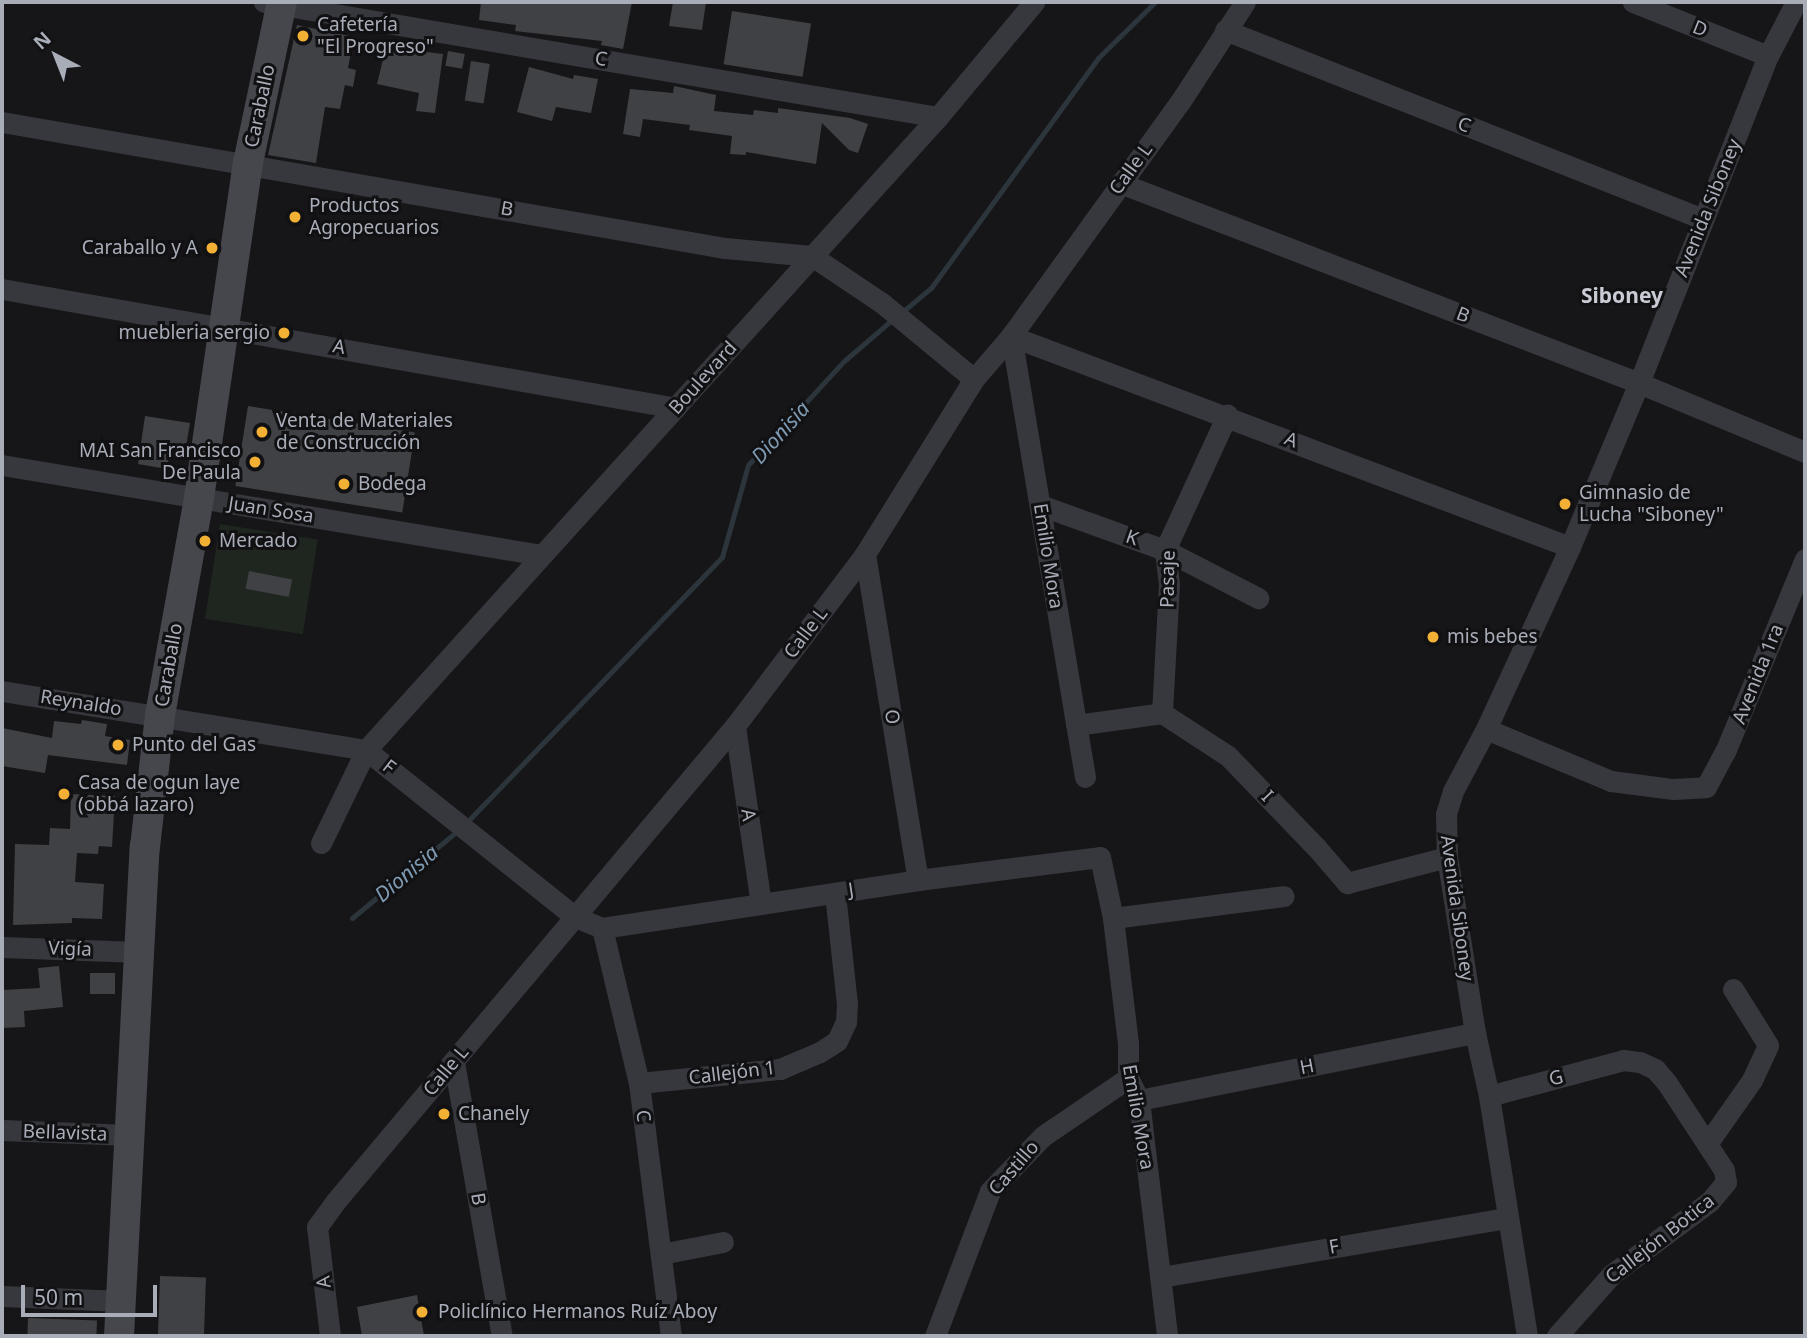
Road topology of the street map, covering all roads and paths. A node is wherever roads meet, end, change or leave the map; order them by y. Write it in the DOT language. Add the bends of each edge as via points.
graph roads {
  1 [pos="1034,2"];
  2 [pos="1245,2"];
  3 [pos="1633,2"];
  4 [pos="1796,2"];
  5 [pos="276,3"];
  6 [pos="1225,30"];
  7 [pos="1768,56"];
  8 [pos="938,117"];
  9 [pos="2,122"];
  10 [pos="248,163"];
  11 [pos="1120,183"];
  12 [pos="1703,219"];
  13 [pos="812,256"];
  14 [pos="2,289"];
  15 [pos="222,326"];
  16 [pos="1011,336"];
  17 [pos="974,379"];
  18 [pos="1639,383"];
  19 [pos="676,408"];
  20 [pos="1227,415"];
  21 [pos="1805,452"];
  22 [pos="2,466"];
  23 [pos="199,498"];
  24 [pos="1040,505"];
  25 [pos="1570,547"];
  26 [pos="1165,550"];
  27 [pos="865,554"];
  28 [pos="541,555"];
  29 [pos="1805,559"];
  30 [pos="1258,598"];
  31 [pos="2,691"];
  32 [pos="1162,713"];
  33 [pos="160,715"];
  34 [pos="1076,725"];
  35 [pos="735,726"];
  36 [pos="1486,729"];
  37 [pos="366,750"];
  38 [pos="1085,777"];
  39 [pos="321,842"];
  40 [pos="1100,857"];
  41 [pos="1447,857"];
  42 [pos="918,880"];
  43 [pos="835,893"];
  44 [pos="1284,896"];
  45 [pos="761,904"];
  46 [pos="575,917"];
  47 [pos="1113,918"];
  48 [pos="602,928"];
  49 [pos="2,947"];
  50 [pos="139,952"];
  51 [pos="1733,989"];
  52 [pos="1475,1033"];
  53 [pos="454,1062"];
  54 [pos="1128,1078"];
  55 [pos="639,1083"];
  56 [pos="1489,1096"];
  57 [pos="1139,1101"];
  58 [pos="2,1130"];
  59 [pos="129,1135"];
  60 [pos="1707,1144"];
  61 [pos="1507,1218"];
  62 [pos="317,1227"];
  63 [pos="723,1242"];
  64 [pos="661,1254"];
  65 [pos="1161,1277"];
  66 [pos="2,1296"];
  67 [pos="121,1301"];
  68 [pos="119,1336"];
  69 [pos="330,1336"];
  70 [pos="502,1336"];
  71 [pos="671,1336"];
  72 [pos="935,1336"];
  73 [pos="1167,1336"];
  74 [pos="1527,1336"];
  75 [pos="1557,1336"];
  1 -- 8 [label="street, Boulevard"];
  2 -- 6 [label="street, Calle L"];
  3 -- 7 [label="street, D"];
  4 -- 7 [label="street, Avenida Siboney"];
  5 -- 8 [label="street, C"];
  5 -- 10 [label="street, Caraballo"];
  6 -- 11 [label="street, Calle L" via="1180,102"];
  6 -- 12 [label="street, C"];
  7 -- 12 [label="street, Avenida Siboney"];
  8 -- 13 [label="street, Boulevard"];
  9 -- 10 [label="street, B"];
  10 -- 13 [label="street, B" via="725,248"];
  10 -- 15 [label="street, Caraballo"];
  11 -- 16 [label="street, Calle L"];
  11 -- 18 [label="street, B"];
  12 -- 18 [label="street, Avenida Siboney"];
  13 -- 17 [label="street, B" via="882,303"];
  13 -- 19 [label="street, Boulevard"];
  14 -- 15 [label="street, A"];
  15 -- 19 [label="street, A"];
  15 -- 23 [label="street, Caraballo"];
  16 -- 17 [label="street, Calle L"];
  16 -- 20 [label="street, A"];
  16 -- 24 [label="street, Emilio Mora"];
  17 -- 27 [label="street, Calle L"];
  18 -- 21 [label="street, B"];
  18 -- 25 [label="street, Avenida Siboney"];
  19 -- 28 [label="street, Boulevard"];
  20 -- 25 [label="street, A"];
  20 -- 26 [label="street, Pasaje"];
  22 -- 23 [label="street, Juan Sosa"];
  23 -- 28 [label="street, Juan Sosa"];
  23 -- 33 [label="street, Caraballo"];
  24 -- 26 [label="street, K"];
  24 -- 34 [label="street, Emilio Mora"];
  25 -- 36 [label="street, Avenida Siboney"];
  26 -- 30 [label="street, K"];
  26 -- 32 [label="street, Pasaje" via="1169,584"];
  27 -- 35 [label="street, Calle L"];
  27 -- 42 [label="street, O"];
  28 -- 37 [label="street, Boulevard"];
  29 -- 36 [label="street, Avenida 1ra" via="1726,752 1706,786 1673,789 1611,780"];
  31 -- 33 [label="street, Reynaldo"];
  32 -- 34 [label="street"];
  32 -- 41 [label="street, I" via="1228,756 1347,883"];
  33 -- 37 [label="street, F"];
  33 -- 50 [label="street, Caraballo"];
  34 -- 38 [label="street, Emilio Mora"];
  35 -- 45 [label="street, A"];
  35 -- 46 [label="street, Calle L"];
  36 -- 41 [label="street, Avenida Siboney" via="1449,802"];
  37 -- 39 [label="street, Boulevard"];
  37 -- 46 [label="street, F"];
  40 -- 42 [label="street, J"];
  40 -- 47 [label="street, Emilio Mora"];
  41 -- 52 [label="street, Avenida Siboney"];
  42 -- 43 [label="street, J"];
  43 -- 45 [label="street, J"];
  43 -- 55 [label="street, Callejón 1" via="847,1004 846,1022 837,1041 780,1069"];
  44 -- 47 [label="street"];
  45 -- 48 [label="street, J"];
  46 -- 48 [label="street"];
  46 -- 53 [label="street, Calle L"];
  47 -- 54 [label="street, Emilio Mora"];
  48 -- 55 [label="street, C"];
  49 -- 50 [label="street, Vigía"];
  50 -- 59 [label="street, Caraballo"];
  51 -- 60 [label="street" via="1768,1045 1752,1080"];
  52 -- 56 [label="street, Avenida Siboney"];
  52 -- 57 [label="street, H"];
  53 -- 62 [label="street, Calle L"];
  53 -- 70 [label="street, B"];
  54 -- 57 [label="street, Emilio Mora"];
  54 -- 72 [label="street, Castillo" via="1043,1136 990,1191"];
  55 -- 64 [label="street, C"];
  56 -- 60 [label="street, G" via="1623,1060 1640,1062 1655,1069"];
  56 -- 61 [label="street, Avenida Siboney"];
  57 -- 65 [label="street, Emilio Mora"];
  58 -- 59 [label="street, Bellavista"];
  59 -- 67 [label="street, Caraballo"];
  60 -- 75 [label="street, Callejón Botica" via="1724,1170 1726,1182 1709,1202 1612,1274"];
  61 -- 65 [label="street, F"];
  61 -- 74 [label="street, Avenida Siboney"];
  62 -- 69 [label="street, A"];
  63 -- 64 [label="street"];
  64 -- 71 [label="street, C"];
  65 -- 73 [label="street, Emilio Mora"];
  66 -- 67 [label="street"];
  67 -- 68 [label="street, Caraballo"];
}
